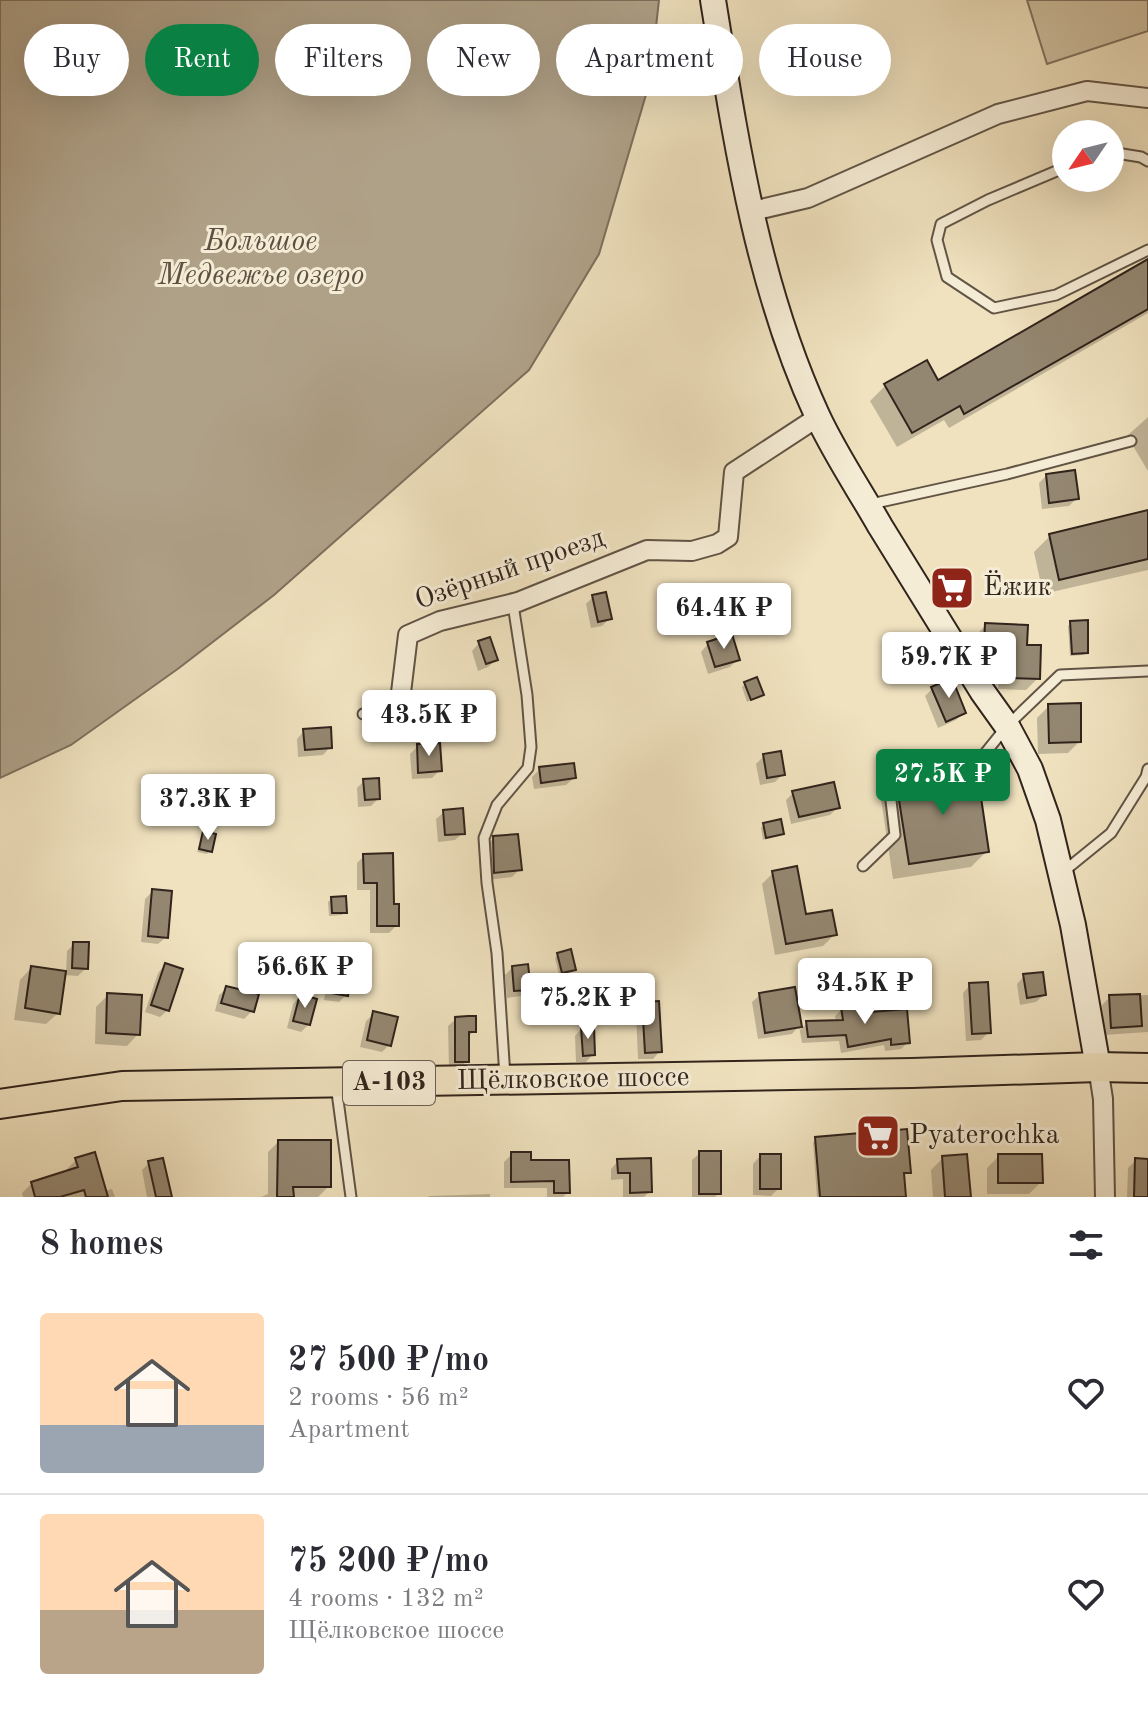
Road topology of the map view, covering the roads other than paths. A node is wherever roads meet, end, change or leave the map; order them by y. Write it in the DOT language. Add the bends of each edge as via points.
graph roads {
  1 [pos="713,0"];
  2 [pos="1148,98"];
  3 [pos="1124,154"];
  4 [pos="1148,161"];
  5 [pos="1052,173"];
  6 [pos="753,211"];
  7 [pos="1148,250"];
  8 [pos="818,417"];
  9 [pos="1131,441"];
  10 [pos="867,504"];
  11 [pos="518,602"];
  12 [pos="1148,671"];
  13 [pos="456,703"];
  14 [pos="399,709"];
  15 [pos="363,714"];
  16 [pos="1007,726"];
  17 [pos="1148,769"];
  18 [pos="863,866"];
  19 [pos="1061,874"];
  20 [pos="1098,1067"];
  21 [pos="1148,1068"];
  22 [pos="505,1081"];
  23 [pos="336,1084"];
  24 [pos="0,1104"];
  25 [pos="351,1197"];
  26 [pos="1105,1197"];
  1 -- 6 [label="main road"];
  2 -- 6 [label="street" via="1087,91 998,114 808,198"];
  3 -- 4 [label="lane"];
  5 -- 7 [label="lane" via="941,224 937,240 947,277 994,308 1056,295"];
  6 -- 8 [label="main road" via="769,288"];
  8 -- 10 [label="main road"];
  8 -- 11 [label="street, Озёрный проезд" via="734,472 728,537 717,544 692,551 647,550"];
  9 -- 10 [label="lane"];
  10 -- 16 [label="main road"];
  11 -- 14 [label="street, Озёрный проезд" via="440,621 408,635"];
  11 -- 22 [label="lane" via="514,611 530,758 528,768 497,805 484,838"];
  12 -- 16 [label="lane" via="1060,675"];
  13 -- 14 [label="lane"];
  14 -- 15 [label="lane"];
  16 -- 18 [label="lane" via="978,762 888,775 895,835"];
  16 -- 19 [label="main road" via="1030,769"];
  17 -- 19 [label="lane" via="1111,833"];
  19 -- 20 [label="main road"];
  20 -- 21 [label="main road, Щёлковское шоссе / А-103"];
  20 -- 22 [label="main road, Щёлковское шоссе / А-103"];
  20 -- 26 [label="street"];
  22 -- 23 [label="main road, Щёлковское шоссе / А-103"];
  23 -- 24 [label="main road, Щёлковское шоссе / А-103" via="122,1086"];
  23 -- 25 [label="lane"];
}
